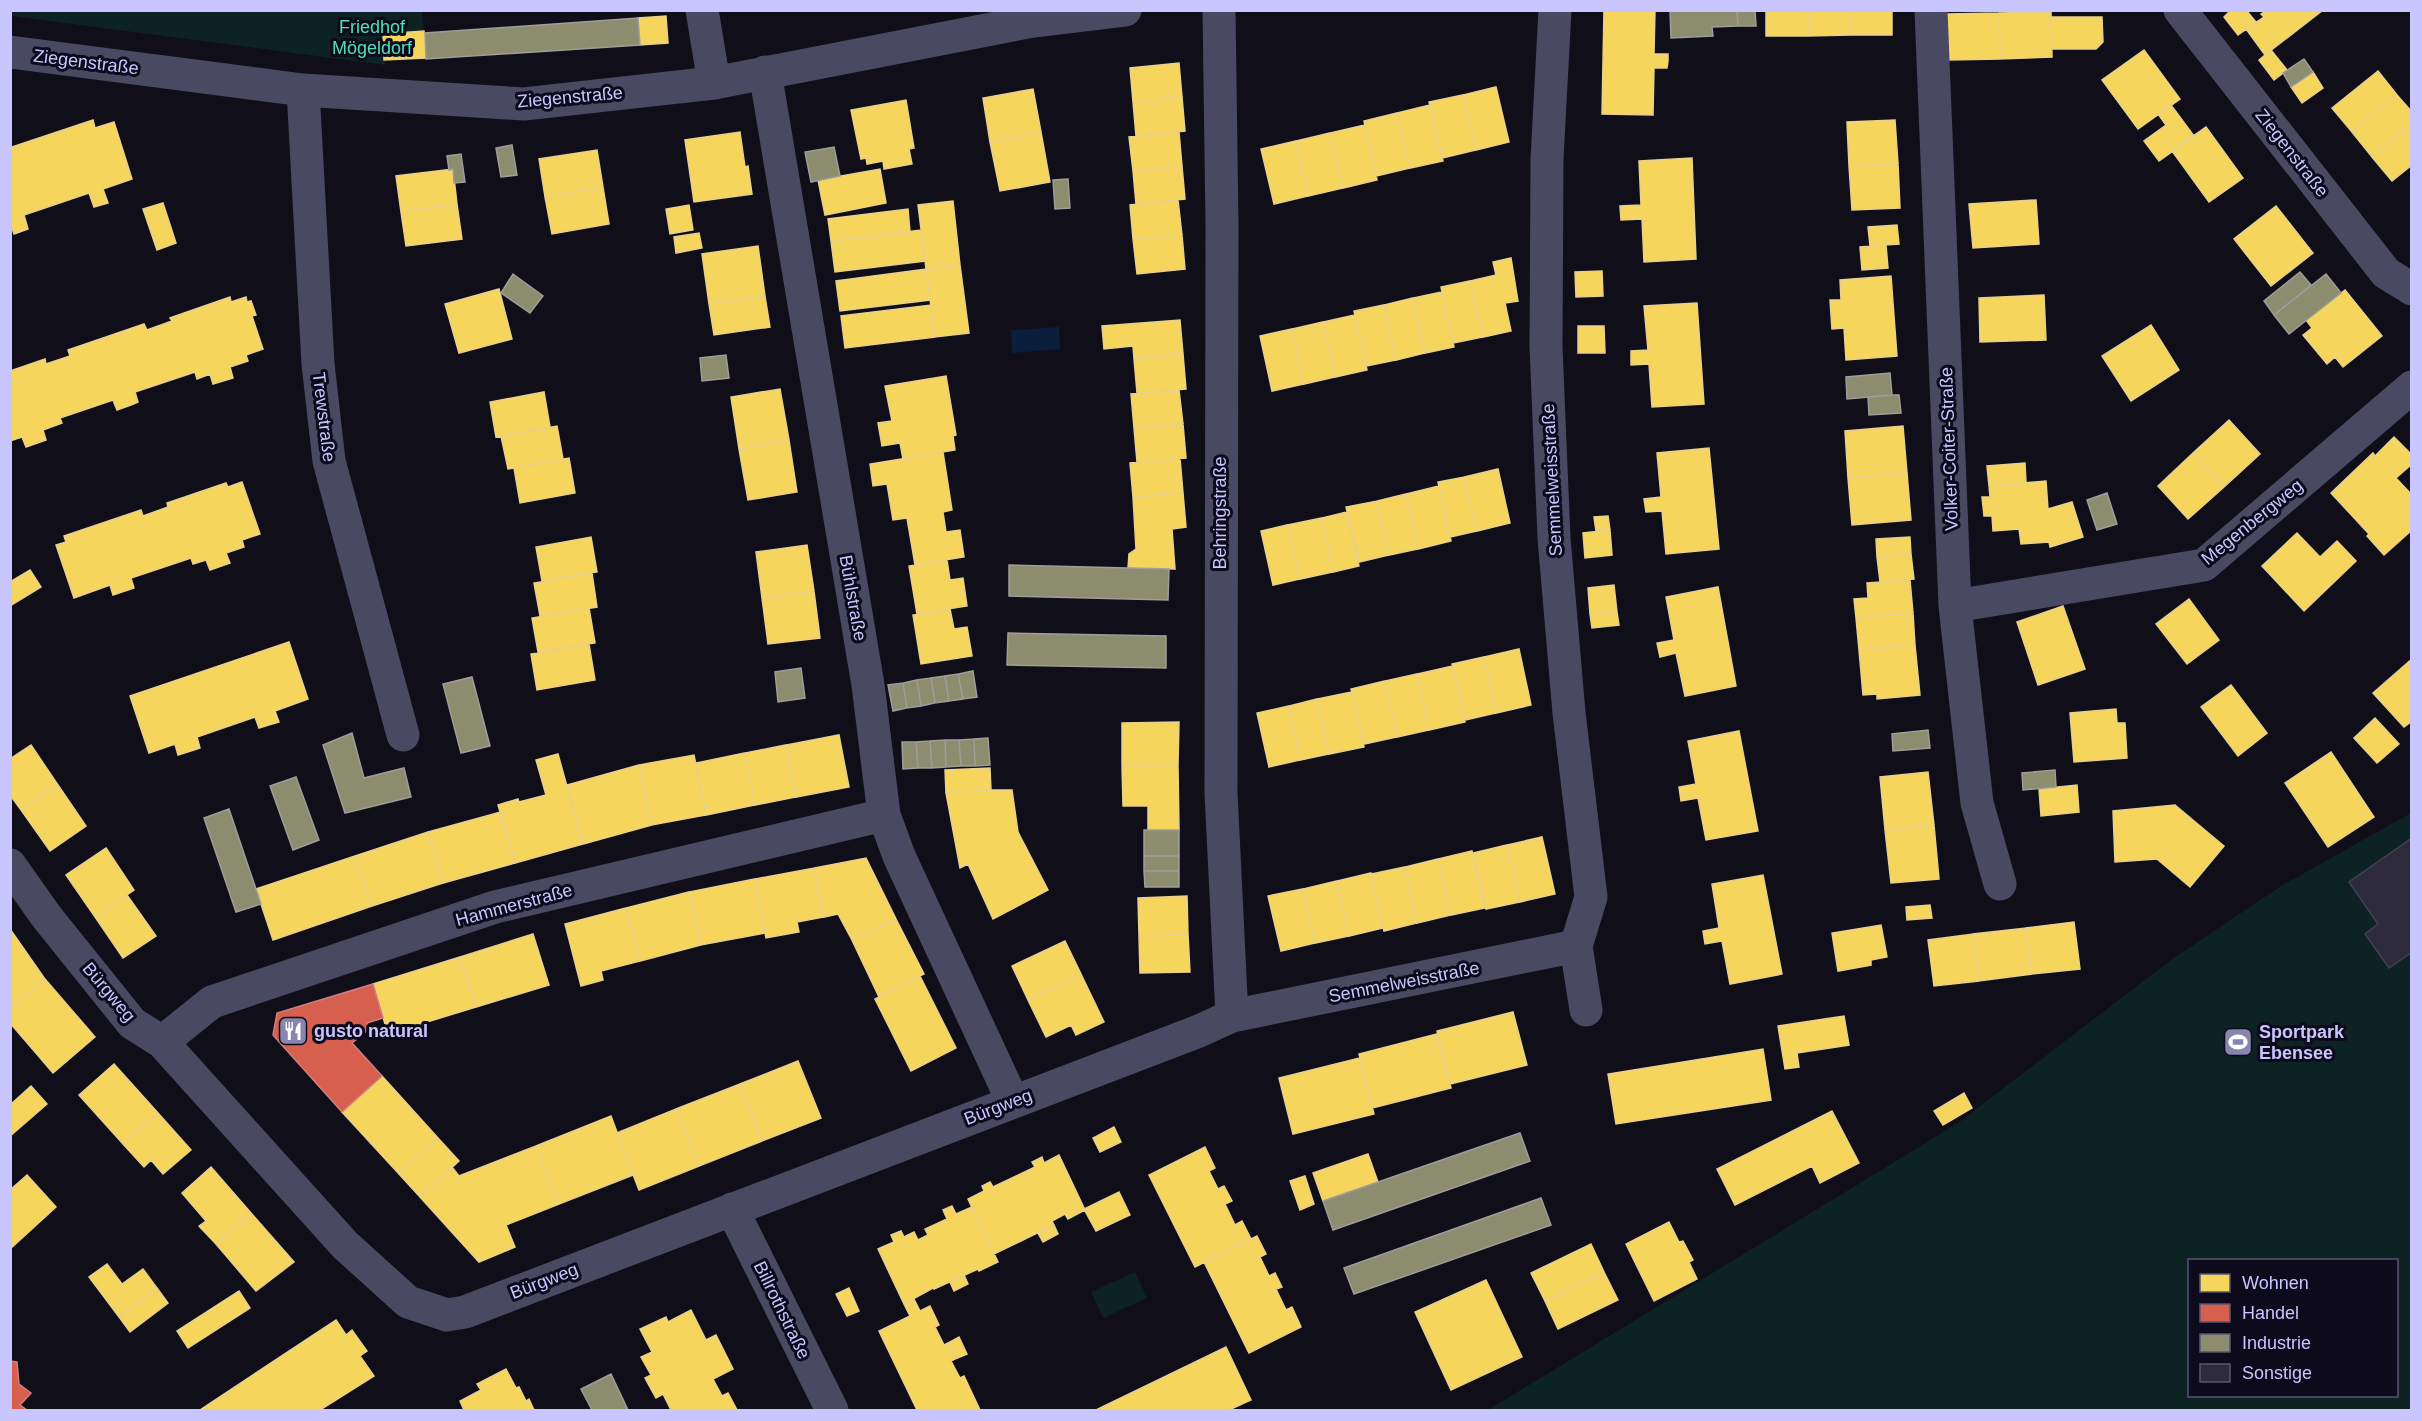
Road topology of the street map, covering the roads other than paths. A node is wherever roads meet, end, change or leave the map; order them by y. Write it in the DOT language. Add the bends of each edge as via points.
graph roads {
  1 [pos="702,10"];
  2 [pos="1125,10"];
  3 [pos="1219,10"];
  4 [pos="1555,10"];
  5 [pos="1931,10"];
  6 [pos="2180,10"];
  7 [pos="10,52"];
  8 [pos="765,72"];
  9 [pos="714,83"];
  10 [pos="303,90"];
  11 [pos="2412,289"];
  12 [pos="2412,387"];
  13 [pos="1956,606"];
  14 [pos="403,735"];
  15 [pos="884,815"];
  16 [pos="10,865"];
  17 [pos="2000,884"];
  18 [pos="1576,946"];
  19 [pos="1586,1010"];
  20 [pos="1232,1016"];
  21 [pos="162,1042"];
  22 [pos="1013,1102"];
  23 [pos="732,1209"];
  24 [pos="831,1410"];
  1 -- 9 [label="street"];
  2 -- 8 [label="street, Ziegenstraße" via="1033,21"];
  3 -- 20 [label="street, Behringstraße" via="1221,793"];
  4 -- 18 [label="street, Semmelweisstraße" via="1547,159 1546,346 1555,549 1591,897"];
  5 -- 13 [label="street, Volker-Coiter-Straße"];
  6 -- 11 [label="street, Ziegenstraße" via="2386,273"];
  7 -- 10 [label="street, Ziegenstraße"];
  8 -- 9 [label="street, Ziegenstraße"];
  8 -- 15 [label="street, Bühlstraße" via="868,685"];
  9 -- 10 [label="street, Ziegenstraße" via="524,104"];
  10 -- 14 [label="street, Trewstraße" via="318,364 329,460"];
  12 -- 13 [label="street, Megenbergweg" via="2204,565"];
  13 -- 17 [label="street, Volker-Coiter-Straße" via="1977,803"];
  15 -- 21 [label="street, Hammerstraße" via="495,907 212,1002"];
  15 -- 22 [label="street, Bühlstraße" via="899,856"];
  16 -- 21 [label="street, Bürgweg" via="132,1023"];
  18 -- 19 [label="street, Semmelweisstraße"];
  18 -- 20 [label="street, Semmelweisstraße"];
  20 -- 22 [label="street, Bürgweg"];
  21 -- 23 [label="street, Bürgweg" via="345,1245 408,1302 432,1312 447,1316 465,1312"];
  22 -- 23 [label="street, Bürgweg"];
  23 -- 24 [label="street, Billrothstraße"];
}
